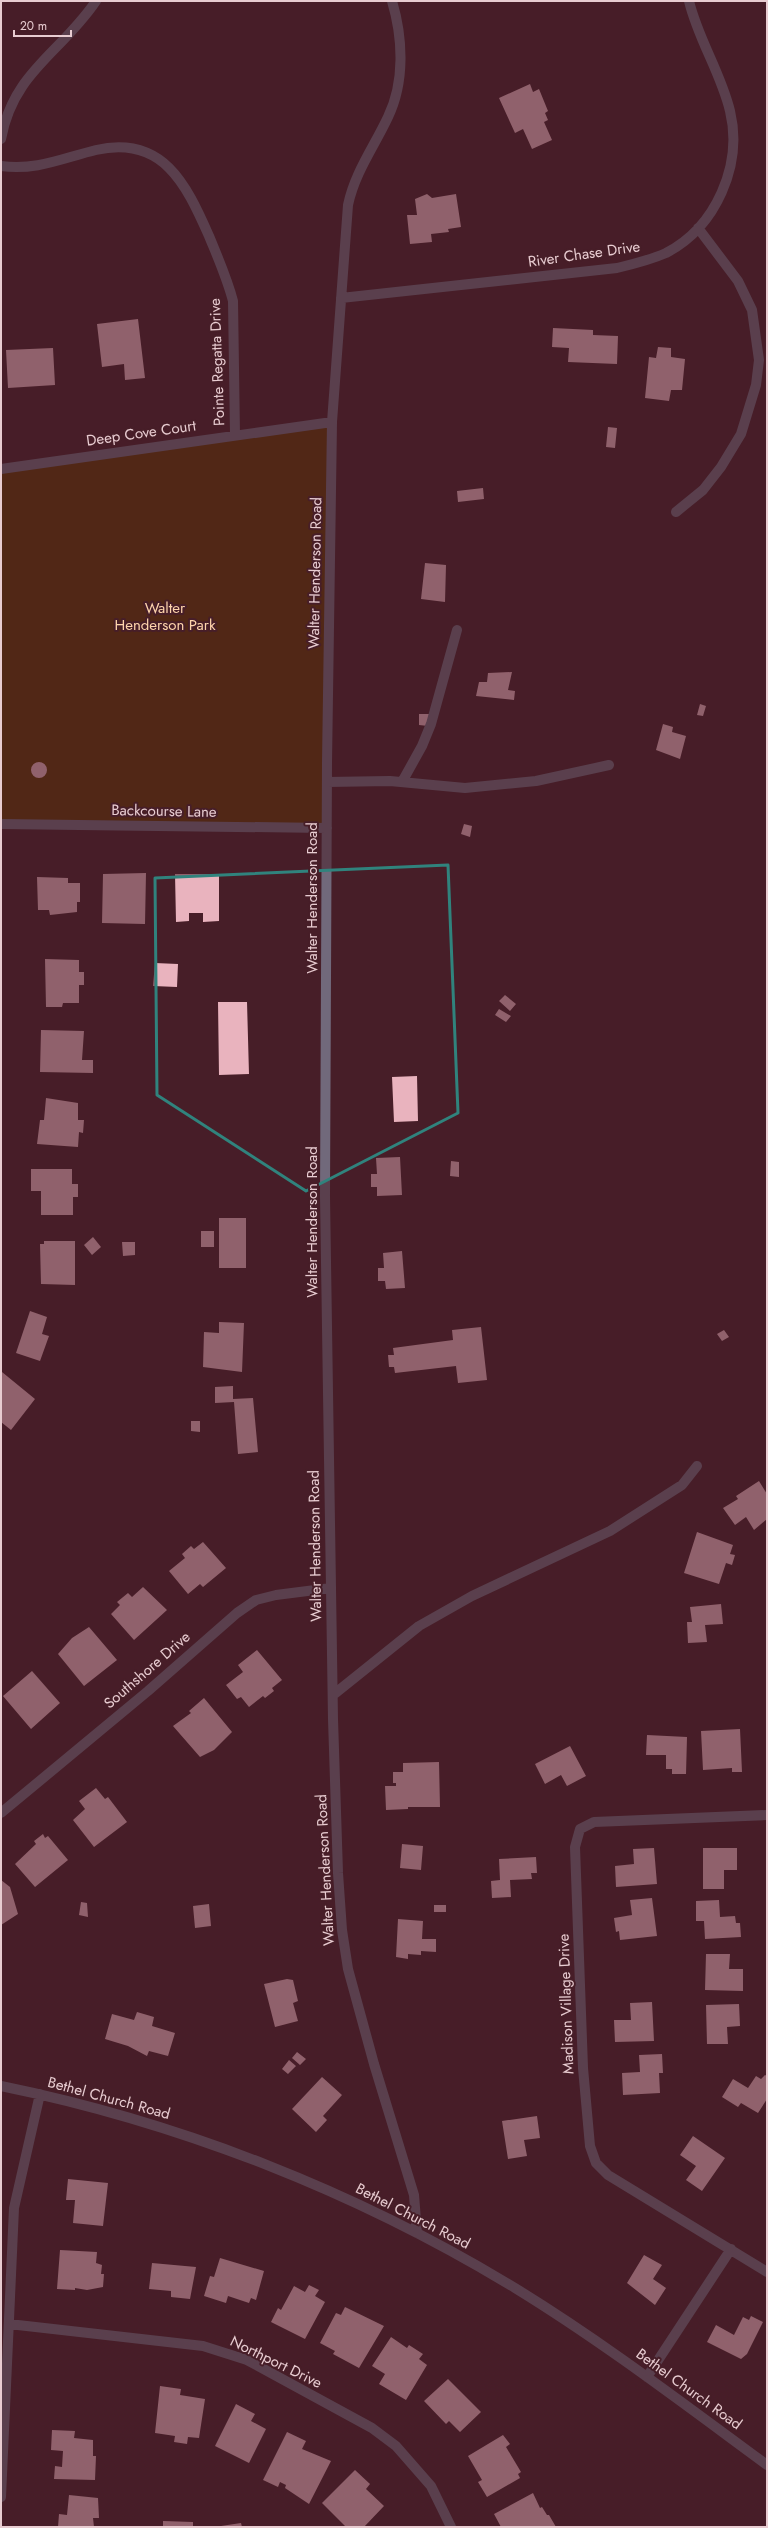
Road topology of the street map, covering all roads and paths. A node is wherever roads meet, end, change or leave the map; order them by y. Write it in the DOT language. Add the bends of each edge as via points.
graph roads {
  1 [pos="96,1"];
  2 [pos="392,1"];
  3 [pos="689,1"];
  4 [pos="1,139"];
  5 [pos="1,166"];
  6 [pos="698,228"];
  7 [pos="341,298"];
  8 [pos="332,422"];
  9 [pos="235,434"];
  10 [pos="1,469"];
  11 [pos="676,512"];
  12 [pos="458,630"];
  13 [pos="609,765"];
  14 [pos="327,782"];
  15 [pos="402,782"];
  16 [pos="1,824"];
  17 [pos="327,828"];
  18 [pos="697,1466"];
  19 [pos="331,1588"];
  20 [pos="333,1695"];
  21 [pos="1,1813"];
  22 [pos="767,1815"];
  23 [pos="1,2086"];
  24 [pos="40,2094"];
  25 [pos="417,2233"];
  26 [pos="731,2249"];
  27 [pos="767,2272"];
  28 [pos="9,2324"];
  29 [pos="648,2377"];
  30 [pos="767,2465"];
  31 [pos="1,2497"];
  32 [pos="451,2527"];
  1 -- 4 [label="street" via="70,33 28,76 12,100"];
  2 -- 7 [label="street, Walter Henderson Road" via="399,36 400,62 396,98 353,184 349,200"];
  3 -- 6 [label="street, River Chase Drive" via="725,96 734,133 733,155 724,187 709,215"];
  5 -- 9 [label="street, Pointe Regatta Drive" via="26,168 53,164 96,150 120,147 140,151 173,170 199,215 228,282 233,301"];
  6 -- 7 [label="street, River Chase Drive" via="668,252 617,268"];
  6 -- 11 [label="street" via="738,282 752,310 759,360 756,385 741,434 721,468 703,490"];
  7 -- 8 [label="street, Walter Henderson Road"];
  8 -- 9 [label="street, Deep Cove Court"];
  8 -- 14 [label="street, Walter Henderson Road"];
  9 -- 10 [label="street, Deep Cove Court"];
  12 -- 15 [label="street" via="422,746"];
  13 -- 15 [label="street" via="536,782 465,788"];
  14 -- 15 [label="street"];
  14 -- 17 [label="street, Walter Henderson Road"];
  16 -- 17 [label="street, Backcourse Lane"];
  17 -- 19 [label="street, Walter Henderson Road" via="325,1196"];
  18 -- 20 [label="street" via="682,1485 610,1531 472,1596 419,1626"];
  19 -- 20 [label="street, Walter Henderson Road"];
  19 -- 21 [label="street, Southshore Drive" via="256,1600 237,1613"];
  20 -- 25 [label="street, Walter Henderson Road" via="338,1874 348,1969 414,2195"];
  22 -- 26 [label="street, Madison Village Drive" via="594,1822 580,1829 575,1846 583,2068 590,2146 596,2163 608,2175"];
  23 -- 24 [label="street, Bethel Church Road"];
  24 -- 25 [label="street, Bethel Church Road" via="126,2116 193,2137 347,2199"];
  24 -- 28 [label="street" via="14,2208"];
  25 -- 29 [label="street, Bethel Church Road" via="514,2288 586,2333"];
  26 -- 27 [label="street, Madison Village Drive"];
  26 -- 29 [label="street"];
  28 -- 31 [label="street"];
  28 -- 32 [label="street, Northport Drive" via="203,2346 246,2360 372,2428 396,2446 430,2486"];
  29 -- 30 [label="street, Bethel Church Road"];
}
